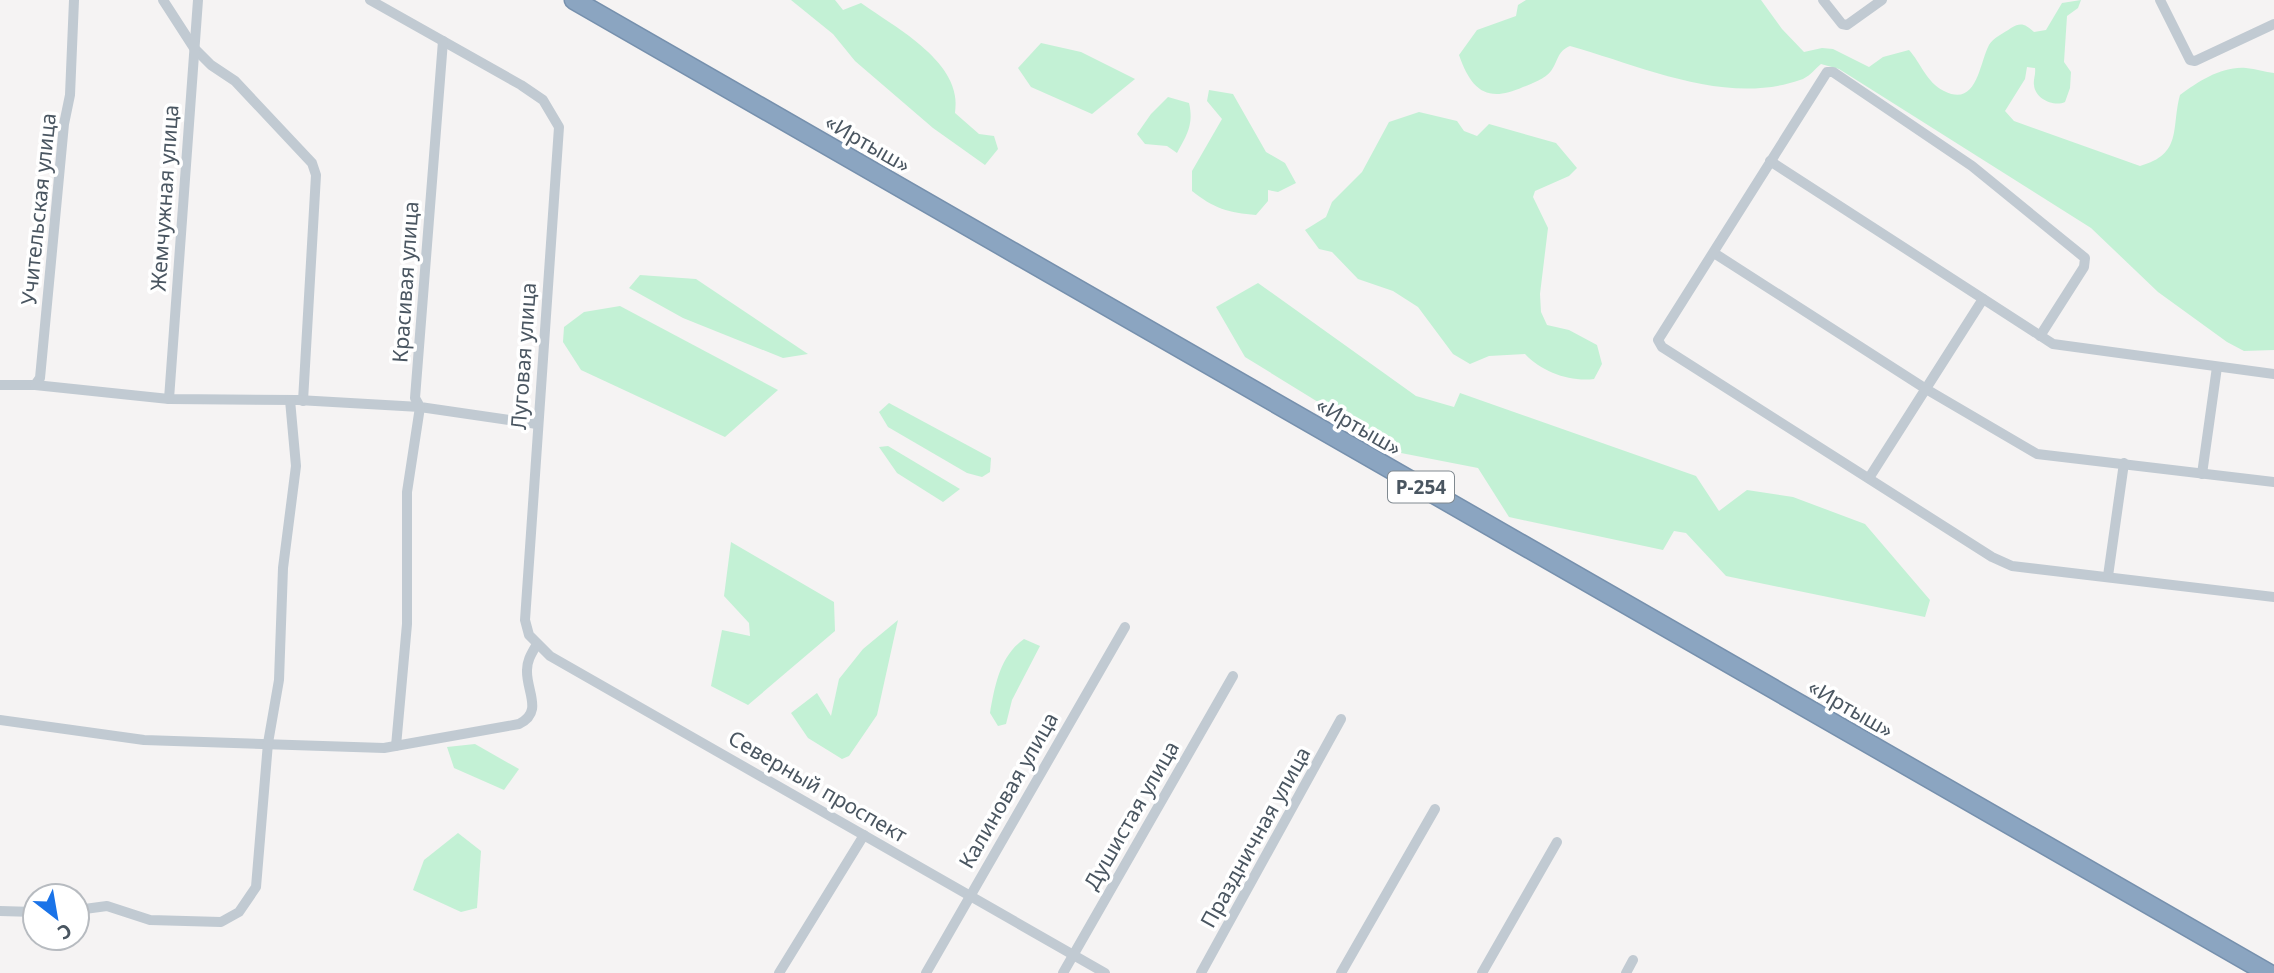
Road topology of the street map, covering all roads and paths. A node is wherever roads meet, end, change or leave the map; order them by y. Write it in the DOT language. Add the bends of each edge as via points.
graph roads {
  1 [pos="74,0"];
  2 [pos="163,0"];
  3 [pos="198,0"];
  4 [pos="370,0"];
  5 [pos="574,0"];
  6 [pos="1823,0"];
  7 [pos="1882,0"];
  8 [pos="2160,0"];
  9 [pos="2274,24"];
  10 [pos="443,41"];
  11 [pos="194,48"];
  12 [pos="1770,161"];
  13 [pos="1714,253"];
  14 [pos="1983,299"];
  15 [pos="2040,336"];
  16 [pos="2217,367"];
  17 [pos="2274,374"];
  18 [pos="0,385"];
  19 [pos="35,385"];
  20 [pos="1926,389"];
  21 [pos="169,399"];
  22 [pos="290,400"];
  23 [pos="303,401"];
  24 [pos="420,407"];
  25 [pos="537,424"];
  26 [pos="2124,463"];
  27 [pos="2202,474"];
  28 [pos="1869,478"];
  29 [pos="2274,482"];
  30 [pos="2108,576"];
  31 [pos="2274,597"];
  32 [pos="525,620"];
  33 [pos="1125,627"];
  34 [pos="537,644"];
  35 [pos="1233,676"];
  36 [pos="1342,719"];
  37 [pos="0,720"];
  38 [pos="268,743"];
  39 [pos="396,746"];
  40 [pos="1435,808"];
  41 [pos="864,835"];
  42 [pos="1557,842"];
  43 [pos="970,895"];
  44 [pos="91,908"];
  45 [pos="0,911"];
  46 [pos="21,912"];
  47 [pos="1073,954"];
  48 [pos="1633,960"];
  49 [pos="779,973"];
  50 [pos="926,973"];
  51 [pos="1063,973"];
  52 [pos="1105,973"];
  53 [pos="1201,973"];
  54 [pos="1341,973"];
  55 [pos="1482,973"];
  56 [pos="1626,973"];
  57 [pos="2268,973"];
  1 -- 19 [label="street, Учительская улица" via="70,95 40,378"];
  2 -- 11 [label="street"];
  3 -- 11 [label="street, Жемчужная улица"];
  4 -- 10 [label="street"];
  5 -- 57 [label="highway, «Иртыш» / Р-254"];
  6 -- 7 [label="street" via="1847,25"];
  8 -- 9 [label="street" via="2190,60"];
  10 -- 24 [label="street, Красивая улица" via="415,398"];
  10 -- 25 [label="street, Луговая улица" via="543,100 559,127"];
  11 -- 21 [label="street, Жемчужная улица"];
  11 -- 23 [label="street" via="235,81 312,163 316,175"];
  12 -- 13 [label="street"];
  12 -- 14 [label="street"];
  12 -- 15 [label="street" via="1822,76 1833,72 1972,166 2085,258 2084,267"];
  13 -- 20 [label="street"];
  13 -- 28 [label="street" via="1658,340 1662,347"];
  14 -- 15 [label="street"];
  14 -- 20 [label="street"];
  15 -- 16 [label="street" via="2063,347"];
  16 -- 17 [label="street"];
  16 -- 27 [label="street"];
  18 -- 19 [label="street"];
  19 -- 21 [label="street"];
  20 -- 26 [label="street" via="2037,454"];
  20 -- 28 [label="street"];
  21 -- 22 [label="street"];
  22 -- 23 [label="street"];
  22 -- 38 [label="street" via="296,466 283,568 279,680"];
  23 -- 24 [label="street"];
  24 -- 25 [label="street"];
  24 -- 39 [label="street, Красивая улица" via="407,492 407,624"];
  25 -- 32 [label="street, Луговая улица"];
  26 -- 27 [label="street"];
  26 -- 30 [label="street"];
  27 -- 29 [label="street"];
  28 -- 30 [label="street" via="2012,566"];
  30 -- 31 [label="street"];
  32 -- 34 [label="street, Северный проспект"];
  33 -- 43 [label="street, Калиновая улица"];
  34 -- 39 [label="street" via="526,673 533,709 527,720"];
  34 -- 41 [label="street, Северный проспект"];
  35 -- 47 [label="street, Душистая улица"];
  36 -- 53 [label="street, Праздничная улица"];
  37 -- 38 [label="street" via="144,740"];
  38 -- 39 [label="street"];
  38 -- 44 [label="street" via="256,887 239,912 221,922 197,923 150,920 107,906"];
  40 -- 54 [label="street"];
  41 -- 43 [label="street, Северный проспект"];
  41 -- 49 [label="street"];
  42 -- 55 [label="street"];
  43 -- 47 [label="street, Северный проспект"];
  43 -- 50 [label="street, Калиновая улица"];
  45 -- 46 [label="street"];
  47 -- 51 [label="street, Душистая улица"];
  47 -- 52 [label="street, Северный проспект"];
  48 -- 56 [label="street"];
}
